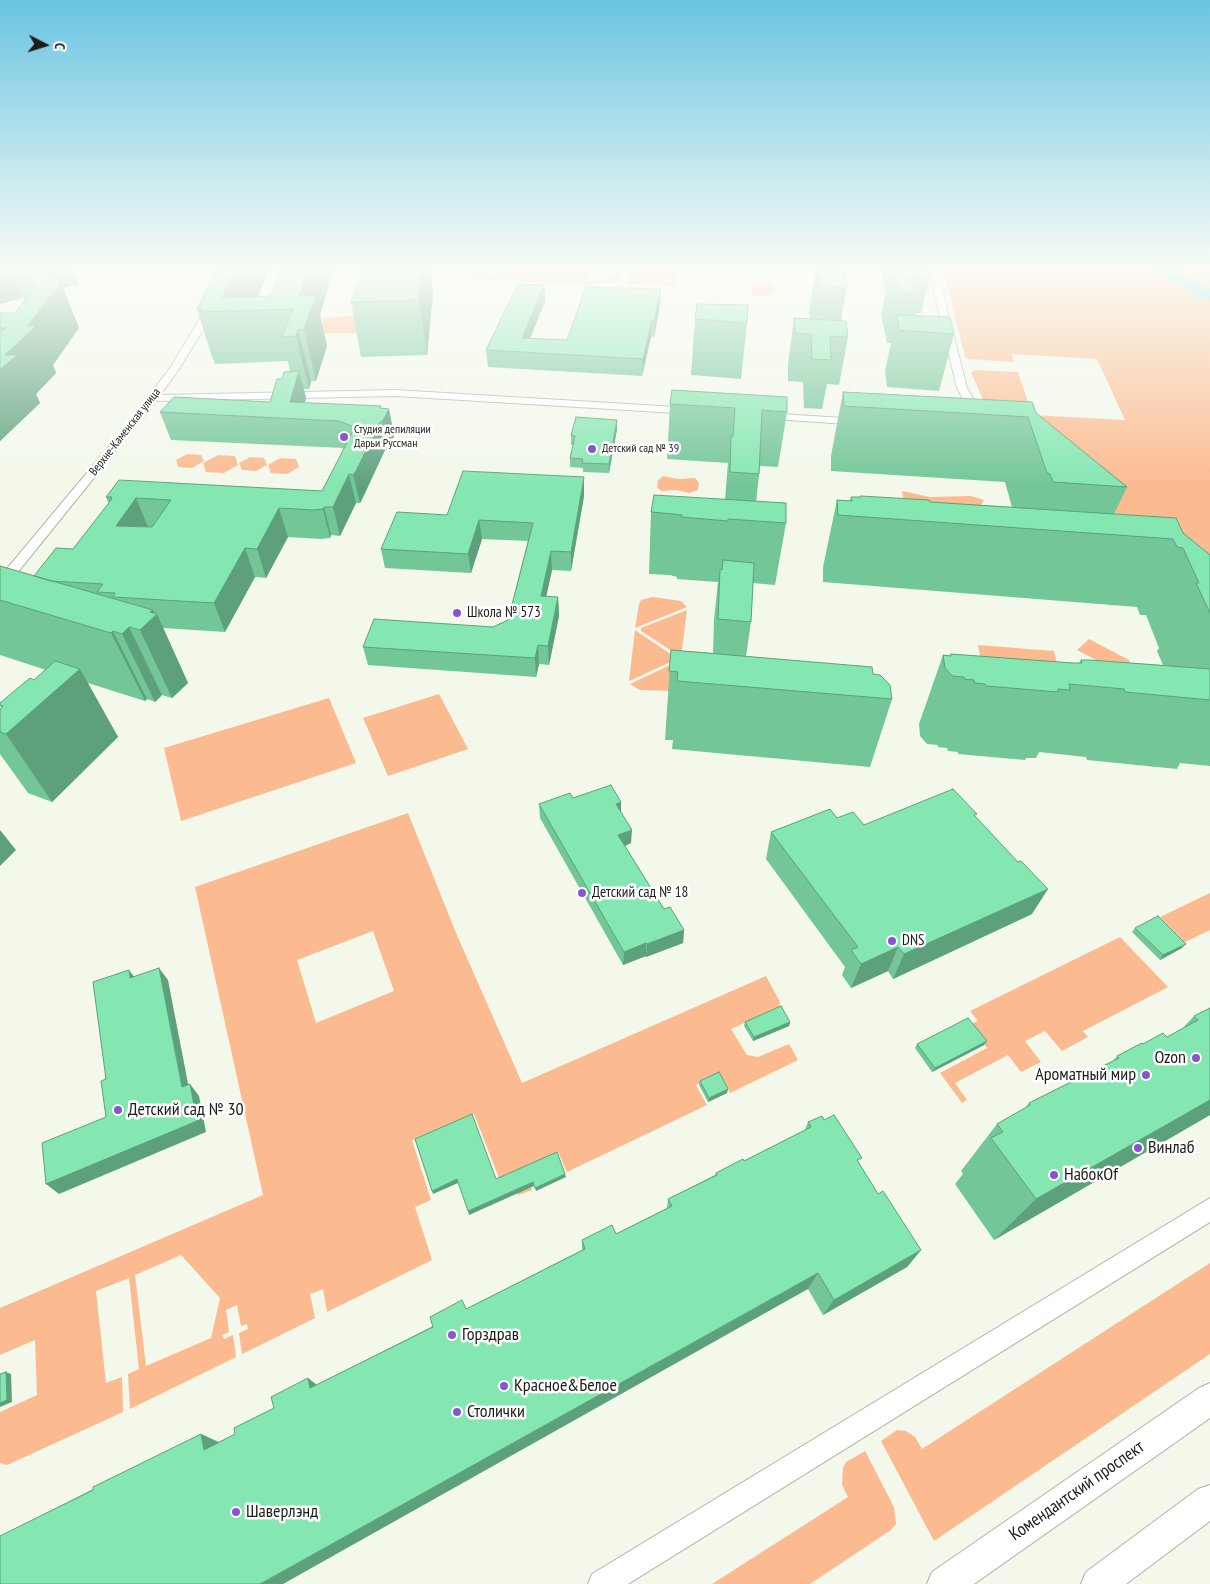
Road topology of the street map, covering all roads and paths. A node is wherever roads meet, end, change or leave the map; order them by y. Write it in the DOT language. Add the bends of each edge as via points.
graph roads {
  1 [pos="193,340"];
  2 [pos="950,340"];
  3 [pos="153,398"];
  4 [pos="700,412"];
  5 [pos="756,415"];
  6 [pos="871,422"];
  7 [pos="986,426"];
  8 [pos="0,585"];
  9 [pos="1210,1209"];
  10 [pos="1210,1399"];
  11 [pos="1210,1501"];
  12 [pos="602,1584"];
  13 [pos="944,1584"];
  14 [pos="1098,1584"];
  1 -- 3 [label="street, Верхне-Каменская улица"];
  2 -- 7 [label="street" via="962,388"];
  3 -- 4 [label="street" via="324,392"];
  3 -- 8 [label="street, Верхне-Каменская улица"];
  5 -- 6 [label="street"];
  9 -- 12 [label="street"];
  10 -- 13 [label="street, Комендантский проспект"];
  11 -- 14 [label="street"];
}
